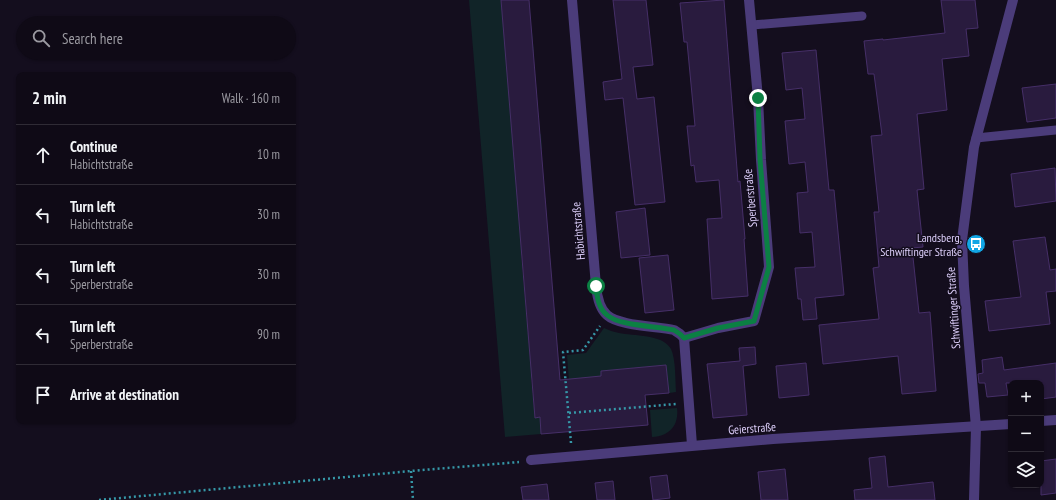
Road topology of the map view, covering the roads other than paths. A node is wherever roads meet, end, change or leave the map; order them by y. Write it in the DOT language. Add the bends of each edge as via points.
graph roads {
  1 [pos="572,0"];
  2 [pos="749,0"];
  3 [pos="1013,0"];
  4 [pos="862,16"];
  5 [pos="752,25"];
  6 [pos="1056,130"];
  7 [pos="976,138"];
  8 [pos="684,338"];
  9 [pos="1056,420"];
  10 [pos="1044,421"];
  11 [pos="1008,424"];
  12 [pos="976,427"];
  13 [pos="692,445"];
  14 [pos="531,460"];
  15 [pos="974,500"];
  1 -- 8 [label="street, Habichtstraße" via="596,286 600,307 607,316 622,322 674,330"];
  2 -- 5 [label="street, Sperberstraße"];
  3 -- 7 [label="street, Schwiftinger Straße"];
  4 -- 5 [label="lane"];
  5 -- 8 [label="street, Sperberstraße" via="769,267 754,321"];
  6 -- 7 [label="lane"];
  7 -- 12 [label="street, Schwiftinger Straße" via="962,240"];
  8 -- 13 [label="street"];
  9 -- 10 [label="street"];
  11 -- 12 [label="street, Geierstraße"];
  12 -- 13 [label="street, Geierstraße"];
  12 -- 15 [label="street, Schwiftinger Straße"];
  13 -- 14 [label="street, Geierstraße"];
}
